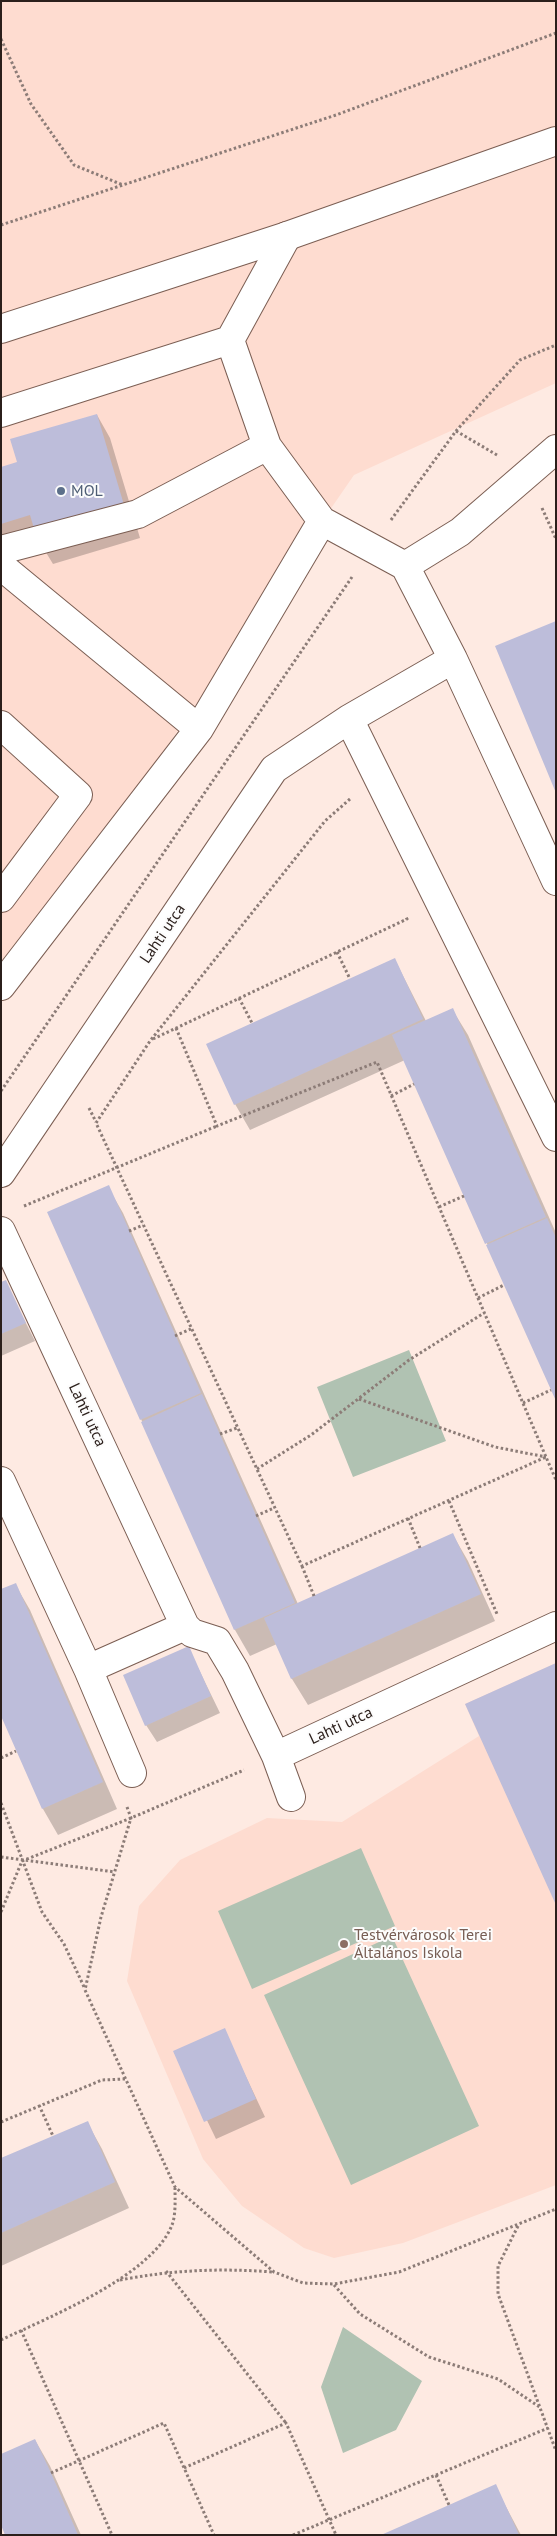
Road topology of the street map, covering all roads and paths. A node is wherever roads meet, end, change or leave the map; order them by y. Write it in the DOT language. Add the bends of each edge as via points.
graph roads {
  1 [pos="556,33"];
  2 [pos="1,39"];
  3 [pos="556,141"];
  4 [pos="124,185"];
  5 [pos="1,225"];
  6 [pos="287,236"];
  7 [pos="1,329"];
  8 [pos="230,340"];
  9 [pos="556,346"];
  10 [pos="1,413"];
  11 [pos="456,431"];
  12 [pos="267,446"];
  13 [pos="556,449"];
  14 [pos="528,473"];
  15 [pos="322,521"];
  16 [pos="372,548"];
  17 [pos="1,550"];
  18 [pos="1,566"];
  19 [pos="405,566"];
  20 [pos="453,659"];
  21 [pos="349,719"];
  22 [pos="1,726"];
  23 [pos="199,728"];
  24 [pos="377,775"];
  25 [pos="556,881"];
  26 [pos="1,898"];
  27 [pos="404,910"];
  28 [pos="337,952"];
  29 [pos="350,979"];
  30 [pos="3,980"];
  31 [pos="239,998"];
  32 [pos="252,1023"];
  33 [pos="176,1028"];
  34 [pos="150,1041"];
  35 [pos="414,1084"];
  36 [pos="1,1091"];
  37 [pos="391,1096"];
  38 [pos="217,1126"];
  39 [pos="556,1137"];
  40 [pos="116,1167"];
  41 [pos="1,1173"];
  42 [pos="464,1196"];
  43 [pos="439,1207"];
  44 [pos="19,1208"];
  45 [pos="143,1225"];
  46 [pos="129,1231"];
  47 [pos="1,1232"];
  48 [pos="504,1285"];
  49 [pos="478,1298"];
  50 [pos="484,1313"];
  51 [pos="191,1328"];
  52 [pos="176,1336"];
  53 [pos="550,1390"];
  54 [pos="358,1399"];
  55 [pos="522,1402"];
  56 [pos="237,1428"];
  57 [pos="220,1434"];
  58 [pos="546,1457"];
  59 [pos="257,1469"];
  60 [pos="556,1480"];
  61 [pos="1,1481"];
  62 [pos="449,1501"];
  63 [pos="274,1508"];
  64 [pos="256,1516"];
  65 [pos="408,1518"];
  66 [pos="420,1548"];
  67 [pos="302,1566"];
  68 [pos="314,1596"];
  69 [pos="185,1626"];
  70 [pos="556,1626"];
  71 [pos="512,1646"];
  72 [pos="88,1669"];
  73 [pos="16,1751"];
  74 [pos="276,1756"];
  75 [pos="1,1758"];
  76 [pos="130,1768"];
  77 [pos="291,1797"];
  78 [pos="1,1803"];
  79 [pos="131,1818"];
  80 [pos="1,1857"];
  81 [pos="22,1861"];
  82 [pos="115,1872"];
  83 [pos="1,1912"];
  84 [pos="86,1990"];
  85 [pos="125,2079"];
  86 [pos="38,2105"];
  87 [pos="1,2122"];
  88 [pos="53,2136"];
  89 [pos="175,2187"];
  90 [pos="556,2209"];
  91 [pos="518,2225"];
  92 [pos="166,2271"];
  93 [pos="274,2272"];
  94 [pos="119,2280"];
  95 [pos="334,2284"];
  96 [pos="21,2330"];
  97 [pos="1,2340"];
  98 [pos="541,2408"];
  99 [pos="286,2423"];
  100 [pos="548,2428"];
  101 [pos="556,2451"];
  102 [pos="79,2461"];
  103 [pos="184,2468"];
  104 [pos="51,2473"];
  105 [pos="436,2475"];
  106 [pos="449,2505"];
  107 [pos="330,2520"];
  108 [pos="112,2535"];
  109 [pos="214,2535"];
  110 [pos="293,2535"];
  111 [pos="336,2535"];
  1 -- 4 [label="path" via="336,115"];
  2 -- 4 [label="path" via="31,104 74,165"];
  3 -- 6 [label="street"];
  4 -- 5 [label="path"];
  6 -- 7 [label="street"];
  6 -- 8 [label="street"];
  8 -- 10 [label="street"];
  8 -- 12 [label="street"];
  9 -- 11 [label="path" via="520,360"];
  11 -- 14 [label="path"];
  11 -- 16 [label="path"];
  12 -- 15 [label="street"];
  12 -- 17 [label="street" via="138,514"];
  13 -- 14 [label="street"];
  14 -- 19 [label="street" via="460,532"];
  15 -- 16 [label="street"];
  15 -- 23 [label="street"];
  16 -- 19 [label="street"];
  16 -- 36 [label="path"];
  18 -- 23 [label="street"];
  19 -- 20 [label="street"];
  20 -- 21 [label="street, Lahti utca"];
  20 -- 25 [label="street"];
  21 -- 24 [label="street"];
  21 -- 41 [label="street, Lahti utca" via="274,769"];
  22 -- 26 [label="street" via="78,795"];
  23 -- 30 [label="street"];
  24 -- 34 [label="path" via="325,821"];
  24 -- 39 [label="street"];
  27 -- 28 [label="path" via="407,919"];
  28 -- 29 [label="path"];
  28 -- 31 [label="path"];
  31 -- 32 [label="path"];
  31 -- 33 [label="path"];
  33 -- 34 [label="path"];
  33 -- 38 [label="path"];
  34 -- 40 [label="path" via="96,1123"];
  35 -- 37 [label="path"];
  37 -- 38 [label="path" via="377,1062"];
  37 -- 43 [label="path"];
  38 -- 40 [label="path"];
  40 -- 44 [label="path"];
  40 -- 45 [label="path"];
  42 -- 43 [label="path"];
  43 -- 49 [label="path"];
  45 -- 46 [label="path"];
  45 -- 51 [label="path"];
  47 -- 69 [label="street, Lahti utca"];
  48 -- 49 [label="path"];
  49 -- 50 [label="path"];
  50 -- 54 [label="path" via="409,1360"];
  50 -- 55 [label="path"];
  51 -- 52 [label="path"];
  51 -- 56 [label="path"];
  53 -- 55 [label="path"];
  54 -- 58 [label="path" via="495,1447"];
  54 -- 59 [label="path" via="311,1435"];
  55 -- 58 [label="path"];
  56 -- 57 [label="path"];
  56 -- 59 [label="path"];
  58 -- 60 [label="path"];
  58 -- 62 [label="path"];
  59 -- 63 [label="path"];
  61 -- 72 [label="street"];
  62 -- 65 [label="path"];
  62 -- 71 [label="path"];
  63 -- 64 [label="path"];
  63 -- 67 [label="path"];
  65 -- 66 [label="path"];
  65 -- 67 [label="path"];
  67 -- 68 [label="path"];
  69 -- 72 [label="street"];
  69 -- 74 [label="street" via="192,1633 217,1641"];
  70 -- 71 [label="street, Lahti utca"];
  71 -- 74 [label="street, Lahti utca"];
  72 -- 76 [label="street"];
  73 -- 75 [label="path"];
  74 -- 77 [label="street"];
  74 -- 79 [label="path"];
  76 -- 79 [label="path" via="113,1769"];
  78 -- 81 [label="path"];
  79 -- 81 [label="path"];
  79 -- 82 [label="path"];
  80 -- 81 [label="path"];
  81 -- 82 [label="path"];
  81 -- 83 [label="path"];
  81 -- 84 [label="path" via="42,1912 64,1944"];
  82 -- 84 [label="path" via="101,1917"];
  84 -- 85 [label="path"];
  85 -- 86 [label="path" via="102,2080"];
  85 -- 89 [label="path"];
  86 -- 87 [label="path"];
  86 -- 88 [label="path"];
  89 -- 93 [label="path"];
  89 -- 94 [label="path" via="173,2225 156,2251"];
  90 -- 91 [label="path"];
  91 -- 95 [label="path" via="399,2272"];
  91 -- 98 [label="path" via="498,2266 498,2294"];
  92 -- 93 [label="path" via="224,2269"];
  92 -- 94 [label="path"];
  92 -- 99 [label="path"];
  93 -- 95 [label="path" via="303,2283"];
  94 -- 96 [label="path"];
  95 -- 98 [label="path" via="360,2314 429,2357 498,2379"];
  96 -- 97 [label="path"];
  96 -- 102 [label="path"];
  98 -- 100 [label="path"];
  99 -- 103 [label="path"];
  99 -- 107 [label="path"];
  100 -- 101 [label="path"];
  100 -- 105 [label="path"];
  102 -- 103 [label="path" via="164,2423"];
  102 -- 104 [label="path"];
  102 -- 108 [label="path"];
  103 -- 109 [label="path"];
  105 -- 106 [label="path"];
  105 -- 107 [label="path"];
  107 -- 110 [label="path"];
  107 -- 111 [label="path"];
}
